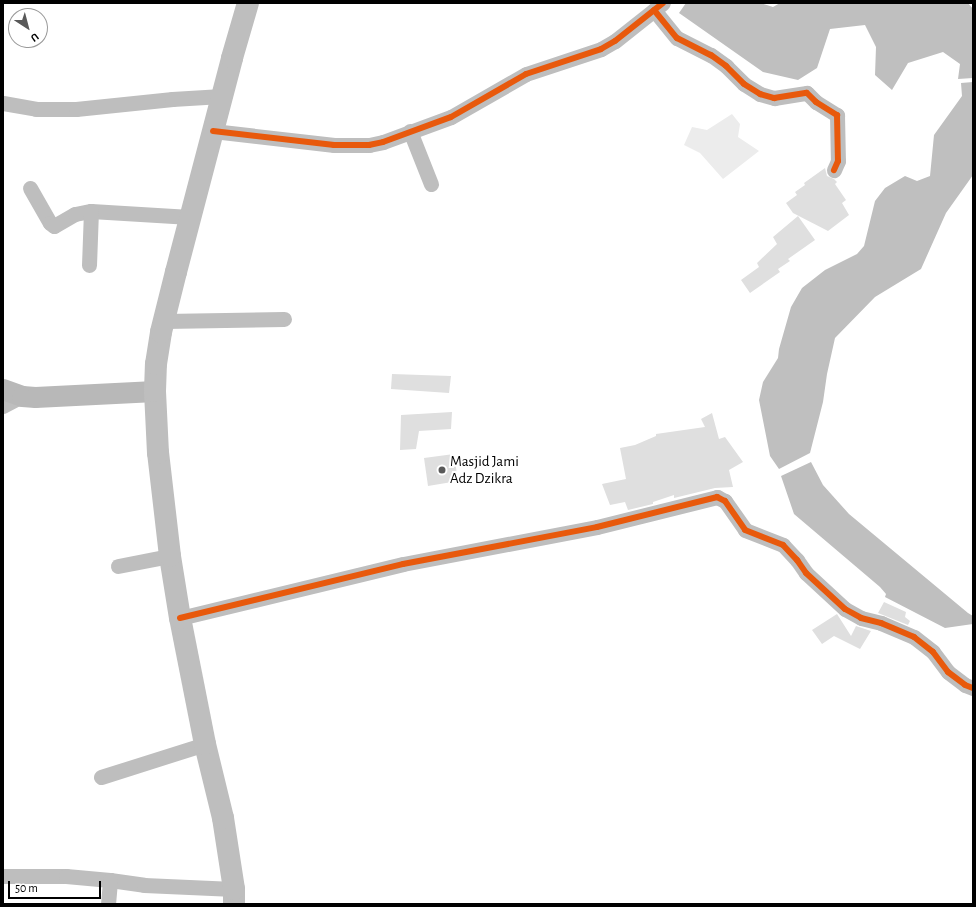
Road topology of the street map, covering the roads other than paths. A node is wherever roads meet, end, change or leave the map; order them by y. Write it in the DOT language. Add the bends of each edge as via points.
graph roads {
  1 [pos="248,3"];
  2 [pos="660,6"];
  3 [pos="222,96"];
  4 [pos="3,103"];
  5 [pos="213,131"];
  6 [pos="410,131"];
  7 [pos="834,170"];
  8 [pos="431,184"];
  9 [pos="30,188"];
  10 [pos="91,211"];
  11 [pos="190,218"];
  12 [pos="89,265"];
  13 [pos="284,319"];
  14 [pos="164,321"];
  15 [pos="3,389"];
  16 [pos="155,391"];
  17 [pos="22,396"];
  18 [pos="3,406"];
  19 [pos="170,556"];
  20 [pos="118,566"];
  21 [pos="180,618"];
  22 [pos="973,688"];
  23 [pos="205,744"];
  24 [pos="101,777"];
  25 [pos="3,876"];
  26 [pos="110,880"];
  27 [pos="234,897"];
  28 [pos="108,904"];
  1 -- 3 [label="main road"];
  2 -- 6 [label="street" via="601,49 526,74 470,108"];
  2 -- 7 [label="street" via="677,38 711,55 744,84 760,94 774,98 807,93 837,115 838,161"];
  3 -- 4 [label="street" via="76,109 36,109"];
  3 -- 5 [label="main road"];
  5 -- 6 [label="street" via="291,141 358,145 383,142"];
  5 -- 11 [label="main road"];
  6 -- 8 [label="street"];
  9 -- 10 [label="street" via="54,226 75,214"];
  10 -- 11 [label="street"];
  10 -- 12 [label="street"];
  11 -- 14 [label="main road"];
  13 -- 14 [label="street"];
  14 -- 16 [label="main road" via="156,364"];
  15 -- 17 [label="street"];
  16 -- 17 [label="street" via="36,398"];
  16 -- 19 [label="main road" via="158,453"];
  17 -- 18 [label="street"];
  19 -- 20 [label="street"];
  19 -- 21 [label="main road"];
  21 -- 22 [label="street" via="403,564 597,527 717,498 725,501 745,530 786,548 806,573 845,609 861,618 881,623 914,637 934,652 948,672"];
  21 -- 23 [label="main road"];
  23 -- 24 [label="street"];
  23 -- 27 [label="main road" via="223,818"];
  25 -- 26 [label="street" via="66,876"];
  26 -- 27 [label="street"];
  26 -- 28 [label="street"];
}
